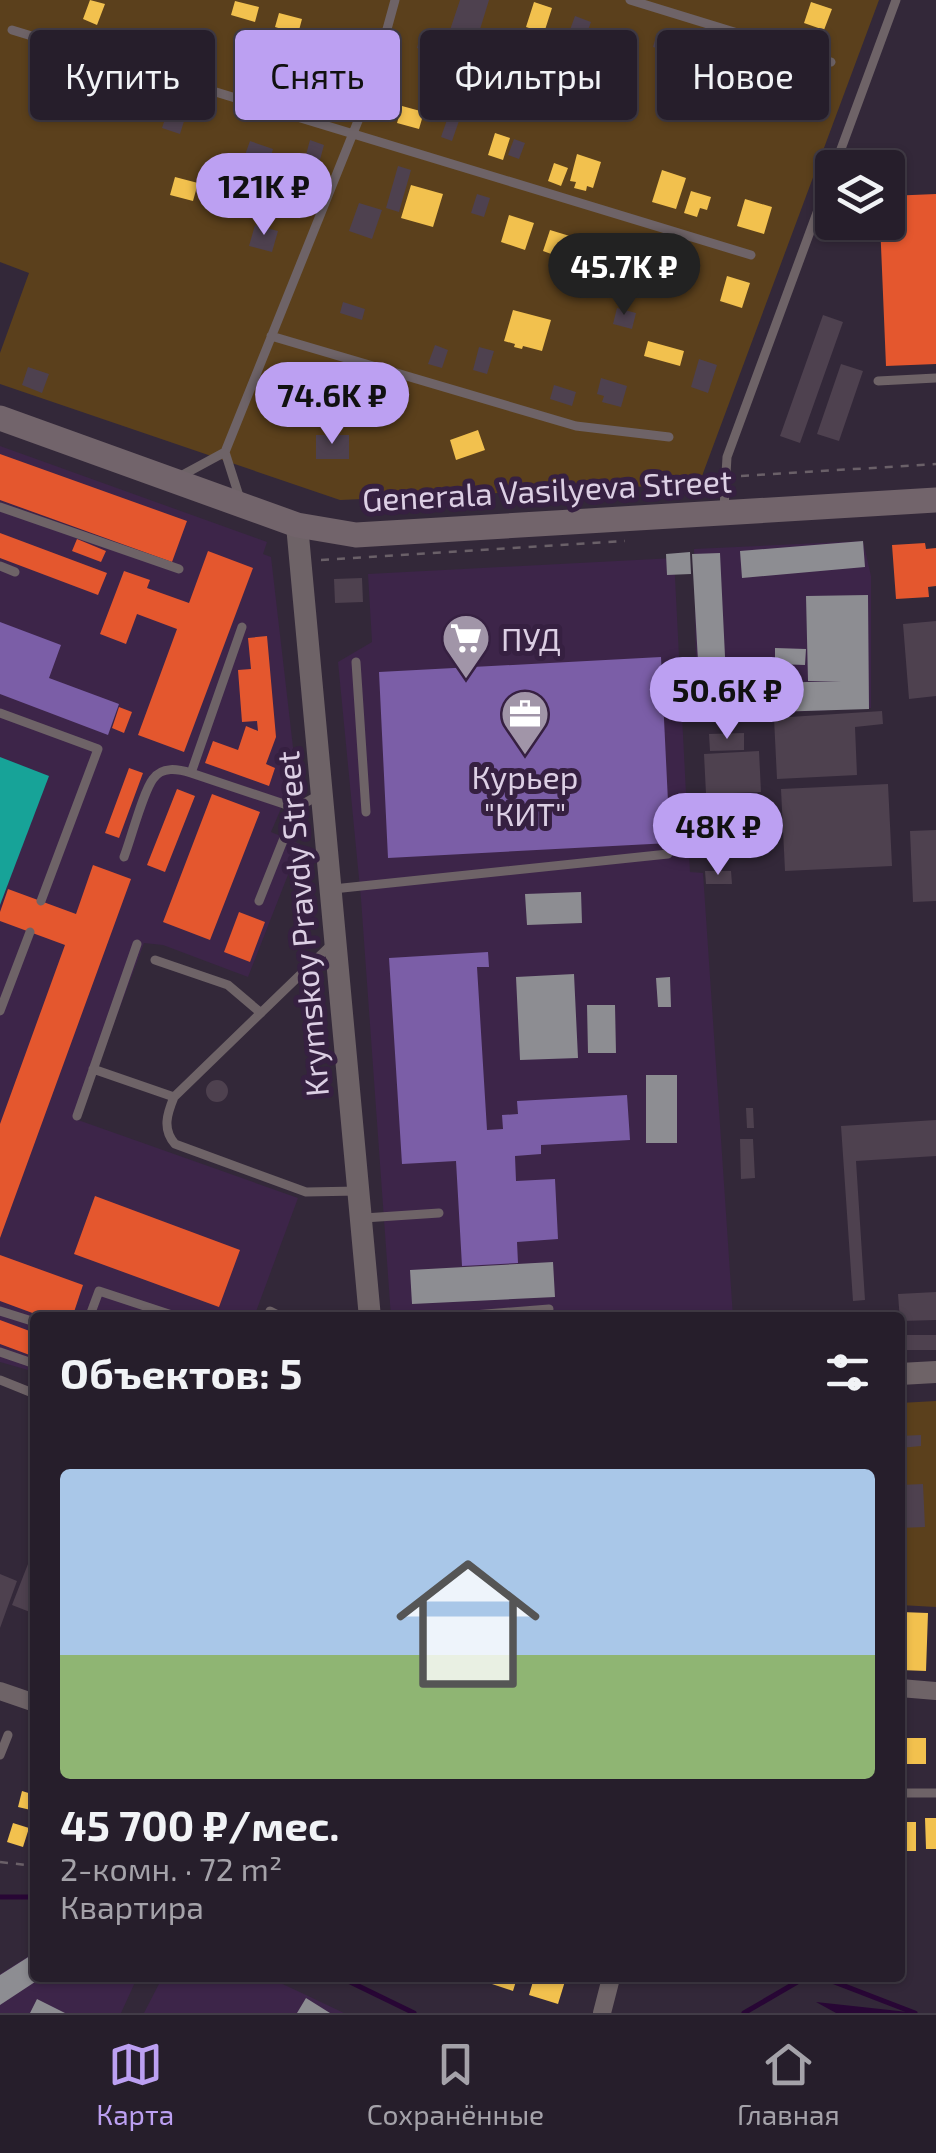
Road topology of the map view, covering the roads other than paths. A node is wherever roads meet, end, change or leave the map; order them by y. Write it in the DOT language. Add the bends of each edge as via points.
graph roads {
  1 [pos="395,0"];
  2 [pos="630,0"];
  3 [pos="896,0"];
  4 [pos="12,30"];
  5 [pos="831,62"];
  6 [pos="840,150"];
  7 [pos="815,219"];
  8 [pos="752,255"];
  9 [pos="271,336"];
  10 [pos="936,378"];
  11 [pos="878,380"];
  12 [pos="0,418"];
  13 [pos="669,437"];
  14 [pos="224,452"];
  15 [pos="173,480"];
  16 [pos="936,500"];
  17 [pos="241,502"];
  18 [pos="0,507"];
  19 [pos="724,511"];
  20 [pos="297,525"];
  21 [pos="0,566"];
  22 [pos="179,570"];
  23 [pos="16,572"];
  24 [pos="242,627"];
  25 [pos="356,662"];
  26 [pos="0,713"];
  27 [pos="191,773"];
  28 [pos="322,793"];
  29 [pos="296,808"];
  30 [pos="366,812"];
  31 [pos="668,854"];
  32 [pos="124,857"];
  33 [pos="330,889"];
  34 [pos="41,901"];
  35 [pos="259,901"];
  36 [pos="30,932"];
  37 [pos="335,941"];
  38 [pos="137,944"];
  39 [pos="155,960"];
  40 [pos="0,1011"];
  41 [pos="261,1013"];
  42 [pos="93,1068"];
  43 [pos="174,1097"];
  44 [pos="76,1116"];
  45 [pos="359,1190"];
  46 [pos="439,1214"];
  47 [pos="361,1218"];
  48 [pos="549,1309"];
  49 [pos="0,1311"];
  50 [pos="91,1312"];
  51 [pos="164,1312"];
  52 [pos="369,1312"];
  53 [pos="511,1312"];
  54 [pos="30,1320"];
  55 [pos="0,1352"];
  56 [pos="30,1362"];
  57 [pos="936,1372"];
  58 [pos="905,1374"];
  59 [pos="0,1380"];
  60 [pos="30,1392"];
  61 [pos="905,1688"];
  62 [pos="0,1691"];
  63 [pos="936,1691"];
  64 [pos="30,1702"];
  65 [pos="8,1734"];
  66 [pos="0,1755"];
  67 [pos="905,1793"];
  68 [pos="936,1793"];
  69 [pos="610,1982"];
  70 [pos="602,2013"];
  1 -- 9 [label="lane" via="370,91"];
  2 -- 5 [label="lane"];
  3 -- 6 [label="lane"];
  4 -- 8 [label="lane"];
  7 -- 19 [label="lane" via="727,457"];
  9 -- 13 [label="lane" via="576,426"];
  9 -- 14 [label="lane"];
  10 -- 11 [label="lane"];
  12 -- 15 [label="main road, Generala Vasilyeva Street"];
  14 -- 15 [label="lane"];
  14 -- 17 [label="lane"];
  15 -- 20 [label="main road, Generala Vasilyeva Street"];
  16 -- 19 [label="main road, Generala Vasilyeva Street"];
  18 -- 22 [label="lane"];
  19 -- 20 [label="main road, Generala Vasilyeva Street" via="356,535"];
  20 -- 28 [label="street, Krymskoy Pravdy Street"];
  21 -- 23 [label="lane"];
  24 -- 27 [label="lane"];
  25 -- 30 [label="lane"];
  26 -- 34 [label="lane" via="98,749"];
  27 -- 29 [label="lane"];
  27 -- 32 [label="lane" via="164,771 153,779"];
  28 -- 29 [label="lane"];
  28 -- 33 [label="street, Krymskoy Pravdy Street"];
  29 -- 35 [label="lane"];
  31 -- 33 [label="lane"];
  33 -- 37 [label="street, Krymskoy Pravdy Street"];
  36 -- 40 [label="lane"];
  37 -- 41 [label="lane"];
  37 -- 45 [label="street, Krymskoy Pravdy Street"];
  38 -- 42 [label="lane"];
  39 -- 41 [label="lane" via="228,985"];
  41 -- 43 [label="lane"];
  42 -- 43 [label="lane"];
  42 -- 44 [label="lane"];
  43 -- 45 [label="lane" via="166,1127 175,1144 306,1192"];
  45 -- 47 [label="street, Krymskoy Pravdy Street"];
  46 -- 47 [label="lane"];
  47 -- 52 [label="street, Krymskoy Pravdy Street"];
  48 -- 53 [label="lane"];
  49 -- 54 [label="lane"];
  50 -- 51 [label="lane" via="99,1291"];
  55 -- 56 [label="lane"];
  57 -- 58 [label="street"];
  59 -- 60 [label="lane"];
  61 -- 63 [label="street"];
  62 -- 64 [label="street"];
  65 -- 66 [label="lane"];
  67 -- 68 [label="lane"];
  69 -- 70 [label="street"];
}
